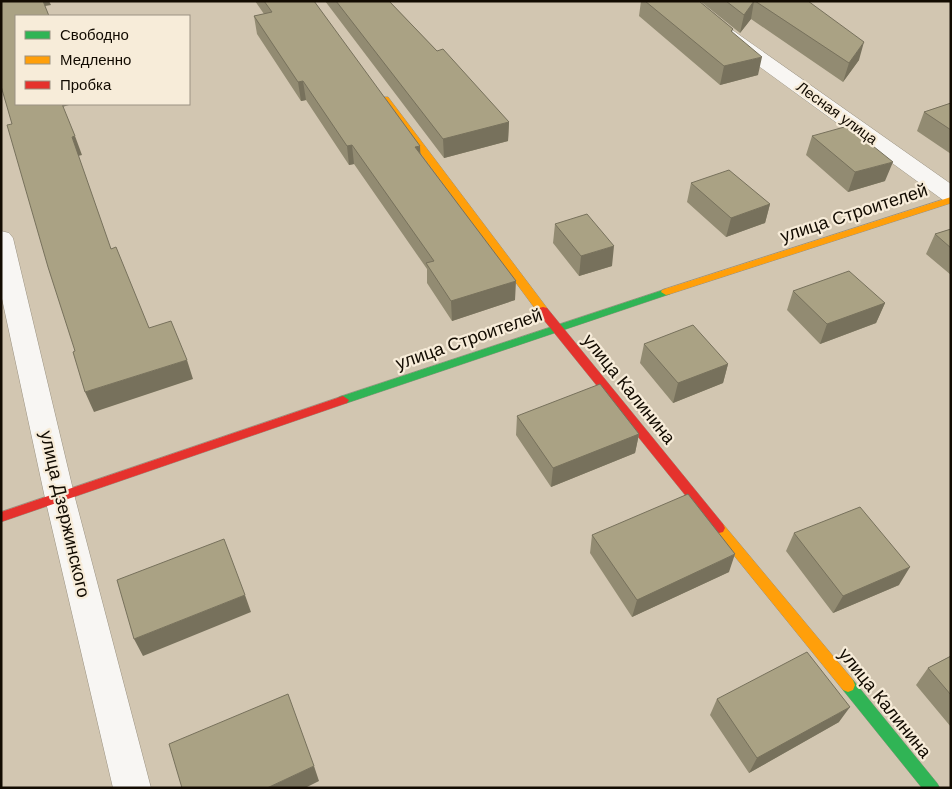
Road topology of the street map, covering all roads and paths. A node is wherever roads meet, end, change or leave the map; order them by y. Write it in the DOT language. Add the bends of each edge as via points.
graph roads {
  1 [pos="686,1"];
  2 [pos="376,86"];
  3 [pos="951,195"];
  4 [pos="951,200"];
  5 [pos="1,238"];
  6 [pos="556,328"];
  7 [pos="60,498"];
  8 [pos="1,518"];
  9 [pos="132,788"];
  10 [pos="932,788"];
  1 -- 3 [label="street, Лесная улица" via="722,31"];
  2 -- 6 [label="street, улица Калинина"];
  4 -- 6 [label="street, улица Строителей"];
  5 -- 7 [label="street, улица Дзержинского"];
  6 -- 7 [label="street, улица Строителей"];
  6 -- 10 [label="street, улица Калинина"];
  7 -- 8 [label="street, улица Строителей"];
  7 -- 9 [label="street, улица Дзержинского"];
}
